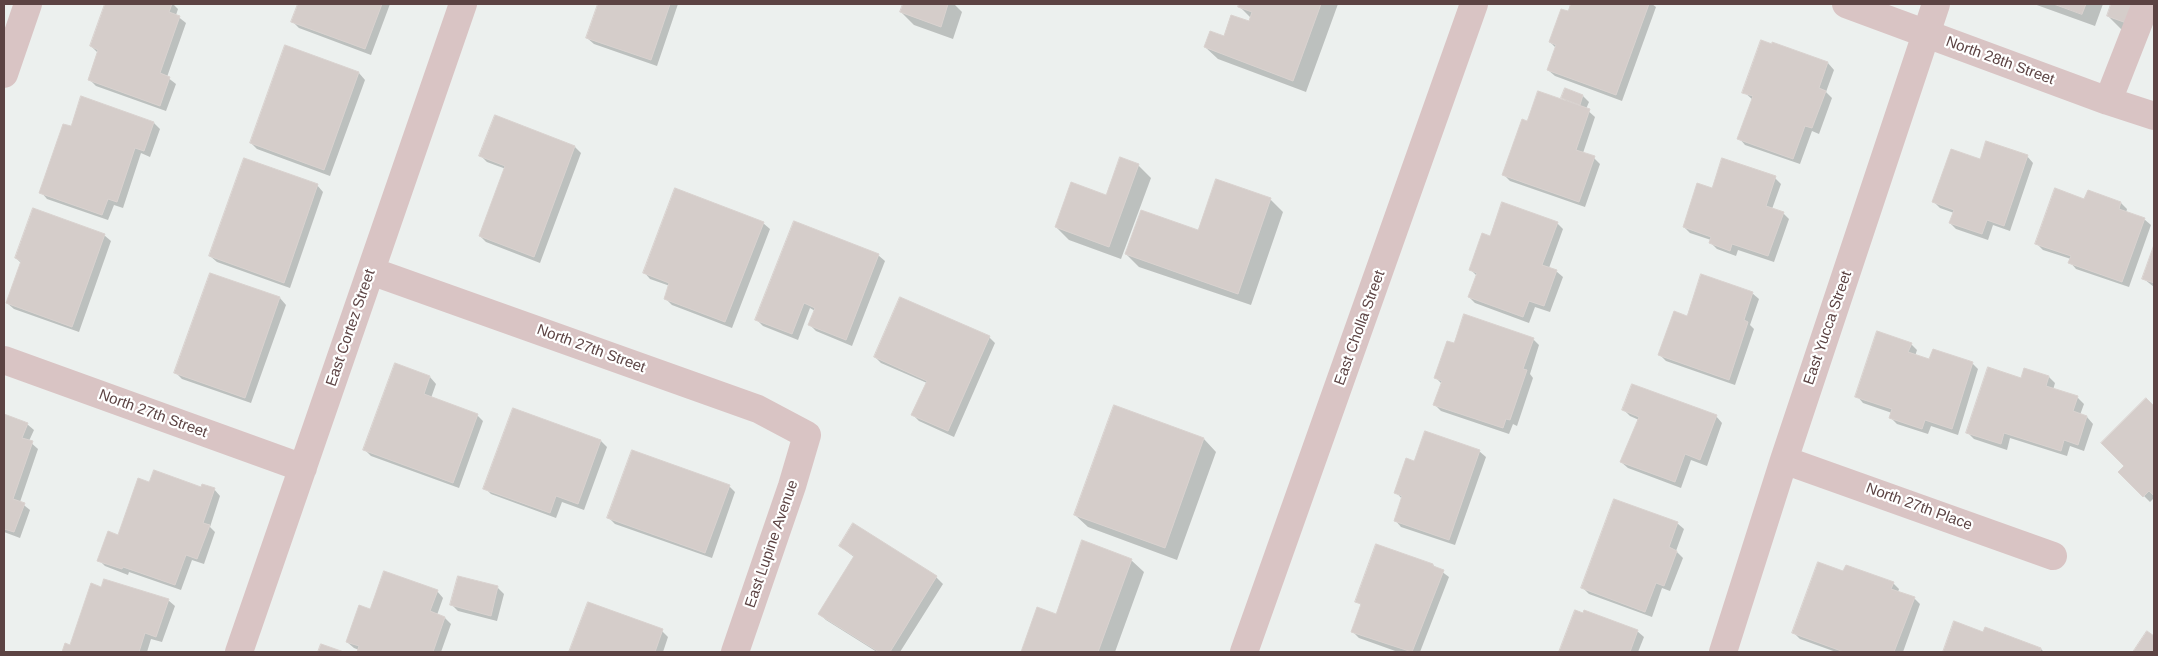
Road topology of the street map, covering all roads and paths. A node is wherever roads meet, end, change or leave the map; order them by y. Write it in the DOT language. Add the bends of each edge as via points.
graph roads {
  1 [pos="28,4"];
  2 [pos="463,4"];
  3 [pos="1474,4"];
  4 [pos="1846,4"];
  5 [pos="1936,4"];
  6 [pos="2146,4"];
  7 [pos="1926,34"];
  8 [pos="4,74"];
  9 [pos="2108,101"];
  10 [pos="2154,116"];
  11 [pos="371,271"];
  12 [pos="4,360"];
  13 [pos="807,435"];
  14 [pos="1784,460"];
  15 [pos="303,468"];
  16 [pos="2053,556"];
  17 [pos="239,652"];
  18 [pos="735,652"];
  19 [pos="1244,652"];
  20 [pos="1723,652"];
  1 -- 8 [label="street"];
  2 -- 11 [label="street, East Cortez Street"];
  3 -- 19 [label="street, East Cholla Street"];
  4 -- 7 [label="street, North 28th Street"];
  5 -- 7 [label="street, East Yucca Street"];
  6 -- 9 [label="street"];
  7 -- 9 [label="street, North 28th Street"];
  7 -- 14 [label="street, East Yucca Street"];
  9 -- 10 [label="street, North 28th Street"];
  11 -- 13 [label="street, North 27th Street" via="758,408"];
  11 -- 15 [label="street, East Cortez Street"];
  12 -- 15 [label="street, North 27th Street"];
  13 -- 18 [label="street, East Lupine Avenue"];
  14 -- 16 [label="street, North 27th Place"];
  14 -- 20 [label="street, East Yucca Street"];
  15 -- 17 [label="street, East Cortez Street"];
}
